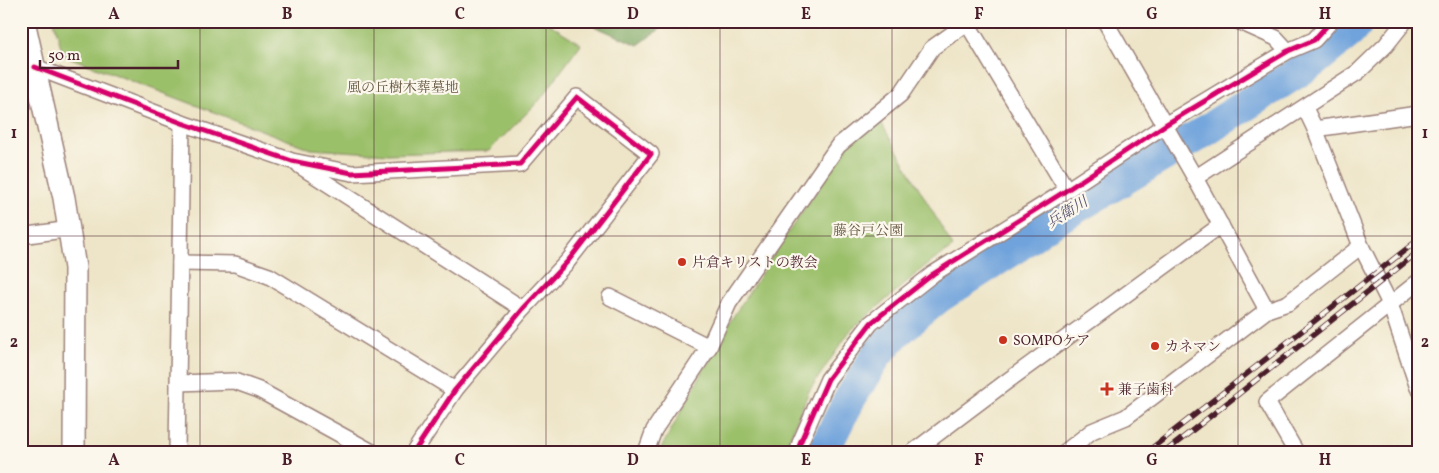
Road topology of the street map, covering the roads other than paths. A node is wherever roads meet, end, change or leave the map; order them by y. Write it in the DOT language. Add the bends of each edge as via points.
graph roads {
  1 [pos="24,21"];
  2 [pos="1105,21"];
  3 [pos="1238,21"];
  4 [pos="1331,21"];
  5 [pos="1405,21"];
  6 [pos="969,22"];
  7 [pos="1288,51"];
  8 [pos="35,67"];
  9 [pos="1305,108"];
  10 [pos="1418,114"];
  11 [pos="182,123"];
  12 [pos="1315,129"];
  13 [pos="1168,131"];
  14 [pos="292,161"];
  15 [pos="1193,174"];
  16 [pos="1066,190"];
  17 [pos="1221,225"];
  18 [pos="70,229"];
  19 [pos="21,236"];
  20 [pos="1361,246"];
  21 [pos="180,263"];
  22 [pos="1418,282"];
  23 [pos="610,297"];
  24 [pos="1390,304"];
  25 [pos="523,309"];
  26 [pos="1268,310"];
  27 [pos="709,347"];
  28 [pos="178,384"];
  29 [pos="1418,388"];
  30 [pos="455,390"];
  31 [pos="74,452"];
  32 [pos="176,452"];
  33 [pos="372,452"];
  34 [pos="414,452"];
  35 [pos="646,452"];
  36 [pos="798,452"];
  37 [pos="913,452"];
  38 [pos="1065,452"];
  39 [pos="1296,452"];
  1 -- 8 [label="street"];
  2 -- 13 [label="street"];
  3 -- 7 [label="street" via="1276,38"];
  4 -- 7 [label="street" via="1314,40"];
  5 -- 9 [label="street" via="1358,72"];
  6 -- 16 [label="street"];
  6 -- 27 [label="street" via="932,48 900,94 838,146 729,303"];
  7 -- 13 [label="street"];
  8 -- 11 [label="street"];
  8 -- 18 [label="street"];
  9 -- 12 [label="street"];
  9 -- 15 [label="street"];
  10 -- 12 [label="street"];
  11 -- 14 [label="street"];
  11 -- 21 [label="street"];
  12 -- 20 [label="street"];
  13 -- 15 [label="street"];
  13 -- 16 [label="street"];
  14 -- 25 [label="street"];
  14 -- 25 [label="street" via="352,173 520,164 577,97 651,154 568,261"];
  15 -- 17 [label="street"];
  16 -- 36 [label="street" via="932,274 871,323 828,378"];
  17 -- 26 [label="street"];
  17 -- 37 [label="street"];
  18 -- 19 [label="street"];
  18 -- 31 [label="street" via="75,268"];
  20 -- 24 [label="street"];
  20 -- 26 [label="street" via="1288,303"];
  21 -- 28 [label="street"];
  21 -- 30 [label="street" via="235,264 269,276"];
  22 -- 24 [label="street"];
  23 -- 27 [label="street"];
  24 -- 29 [label="street"];
  24 -- 39 [label="street" via="1267,402"];
  25 -- 30 [label="street"];
  26 -- 38 [label="street" via="1126,417 1092,431"];
  27 -- 35 [label="street" via="654,430"];
  28 -- 32 [label="street"];
  28 -- 33 [label="street" via="234,381 259,390"];
  30 -- 34 [label="street"];
}
